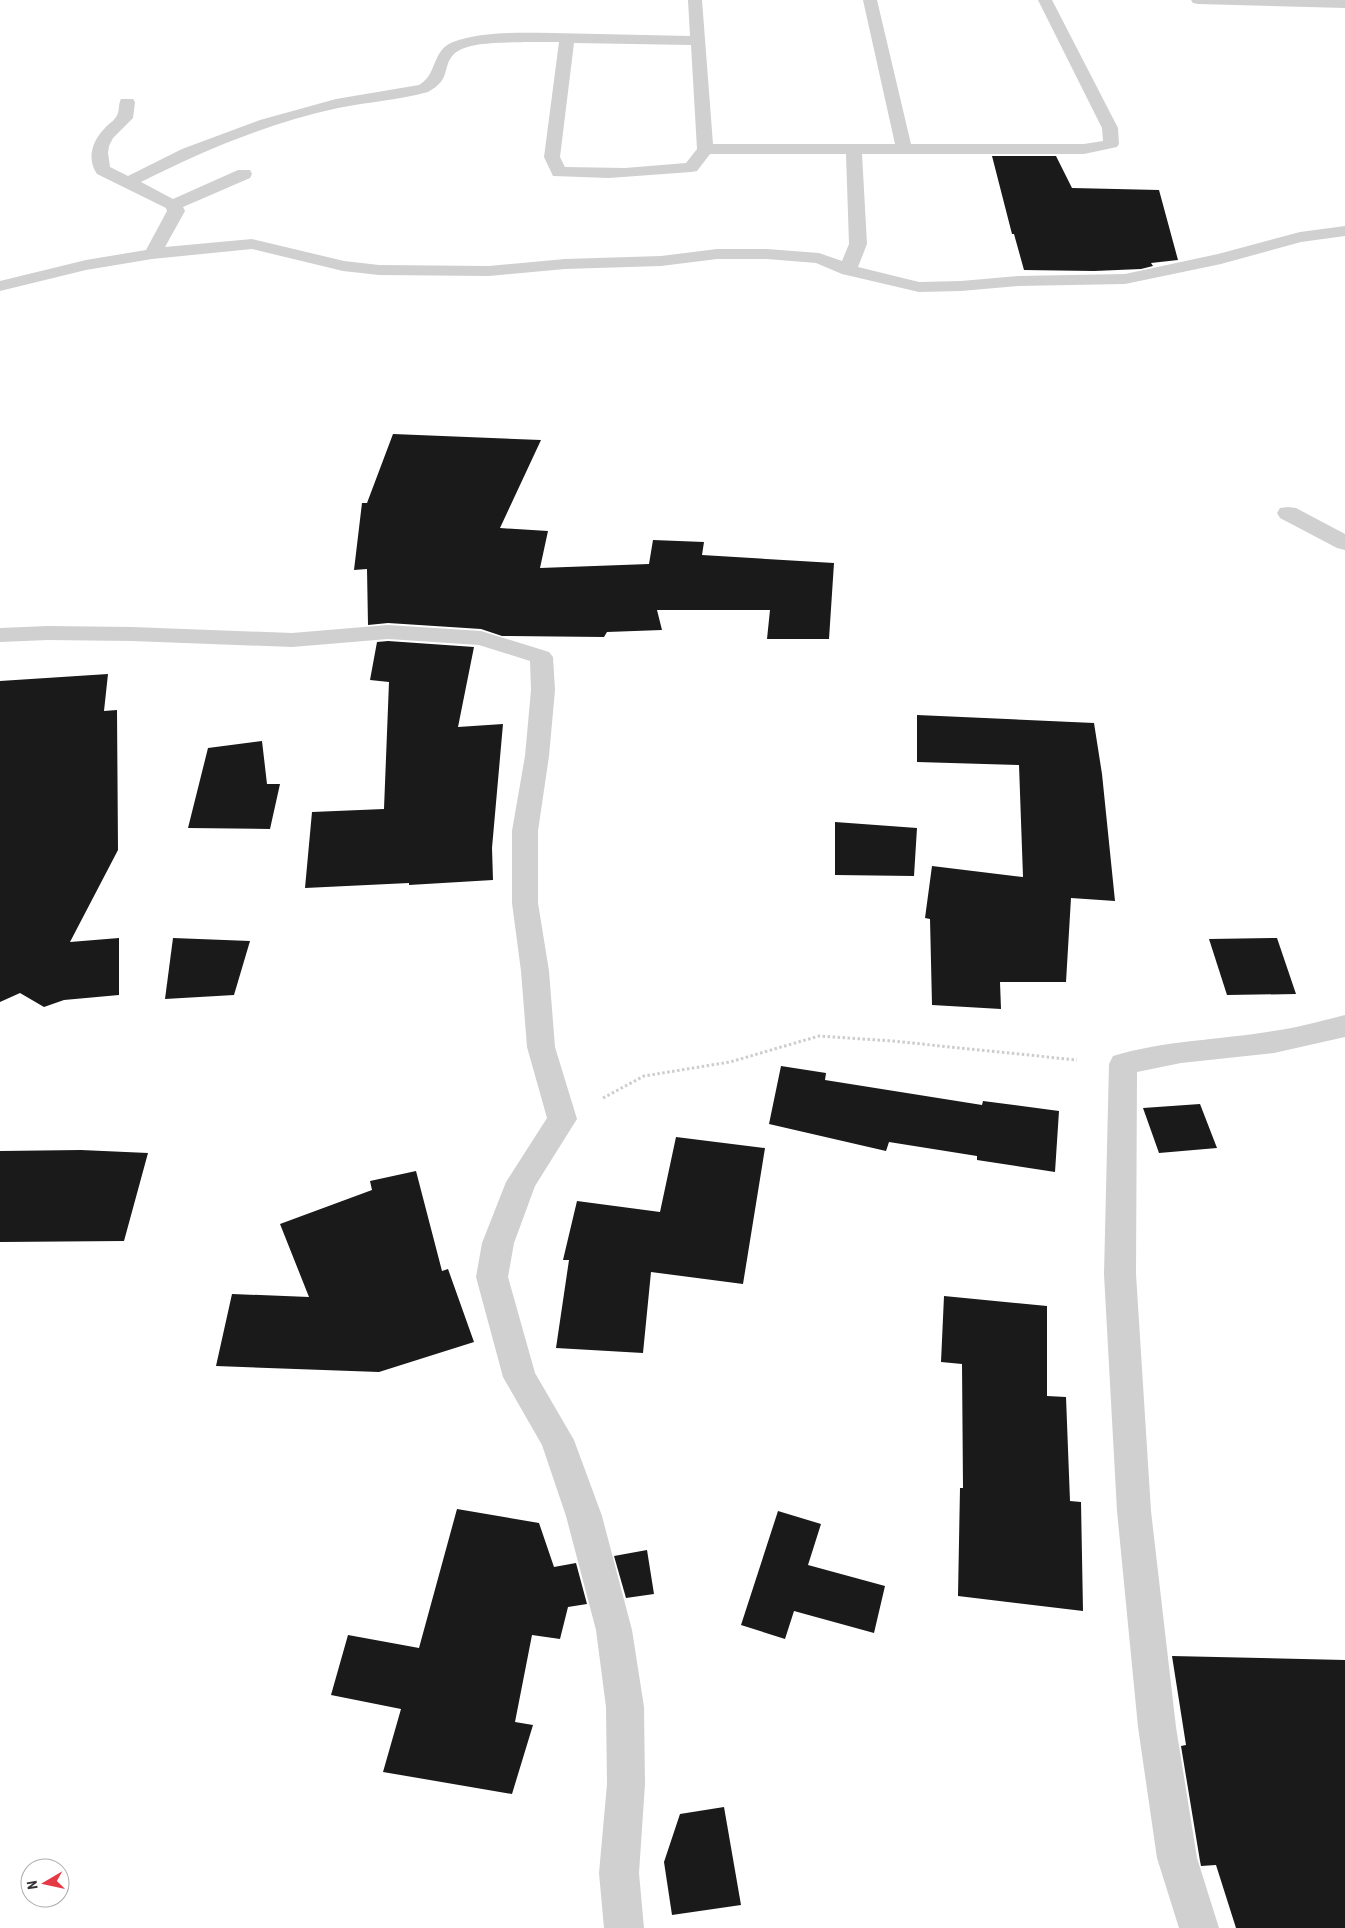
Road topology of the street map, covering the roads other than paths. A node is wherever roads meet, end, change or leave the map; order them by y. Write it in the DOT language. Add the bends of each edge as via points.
graph roads {
  1 [pos="695,0"];
  2 [pos="870,0"];
  3 [pos="1046,0"];
  4 [pos="1198,0"];
  5 [pos="1345,4"];
  6 [pos="567,38"];
  7 [pos="698,41"];
  8 [pos="127,102"];
  9 [pos="854,148"];
  10 [pos="904,148"];
  11 [pos="705,149"];
  12 [pos="244,174"];
  13 [pos="127,183"];
  14 [pos="173,205"];
  15 [pos="1345,231"];
  16 [pos="152,254"];
  17 [pos="848,270"];
  18 [pos="0,286"];
  19 [pos="1288,513"];
  20 [pos="1345,543"];
  21 [pos="0,635"];
  22 [pos="1345,1026"];
  23 [pos="624,1928"];
  24 [pos="1198,1928"];
  1 -- 7 [label="street"];
  2 -- 10 [label="street"];
  3 -- 10 [label="street" via="1110,128 1111,144 1084,149"];
  4 -- 5 [label="street"];
  6 -- 7 [label="street"];
  6 -- 11 [label="street" via="552,157 559,172 658,172 691,167"];
  6 -- 13 [label="street" via="506,38 459,46 448,51 434,83 423,89 336,104 266,123 188,152"];
  7 -- 11 [label="street"];
  8 -- 13 [label="street" via="125,118 106,134 99,149 103,170"];
  9 -- 10 [label="street"];
  9 -- 11 [label="street"];
  9 -- 17 [label="street" via="858,244"];
  12 -- 14 [label="street"];
  13 -- 14 [label="street"];
  14 -- 16 [label="street" via="176,211"];
  15 -- 17 [label="street" via="1300,236 1221,260 1125,279 919,287"];
  16 -- 17 [label="street" via="252,244 343,266 379,270 489,271 717,254 767,254 819,258"];
  16 -- 18 [label="street" via="86,265"];
  19 -- 20 [label="street"];
  21 -- 23 [label="street" via="132,634 292,640 388,632 480,638 541,657 543,690 537,756 525,831 525,904 541,1047 562,1120 521,1182 498,1243 492,1277 520,1378 557,1440 584,1516 614,1630 625,1707 626,1784 619,1874"];
  22 -- 24 [label="street" via="1274,1042 1181,1052 1123,1064 1120,1274 1134,1511 1157,1727 1176,1848"];
}
